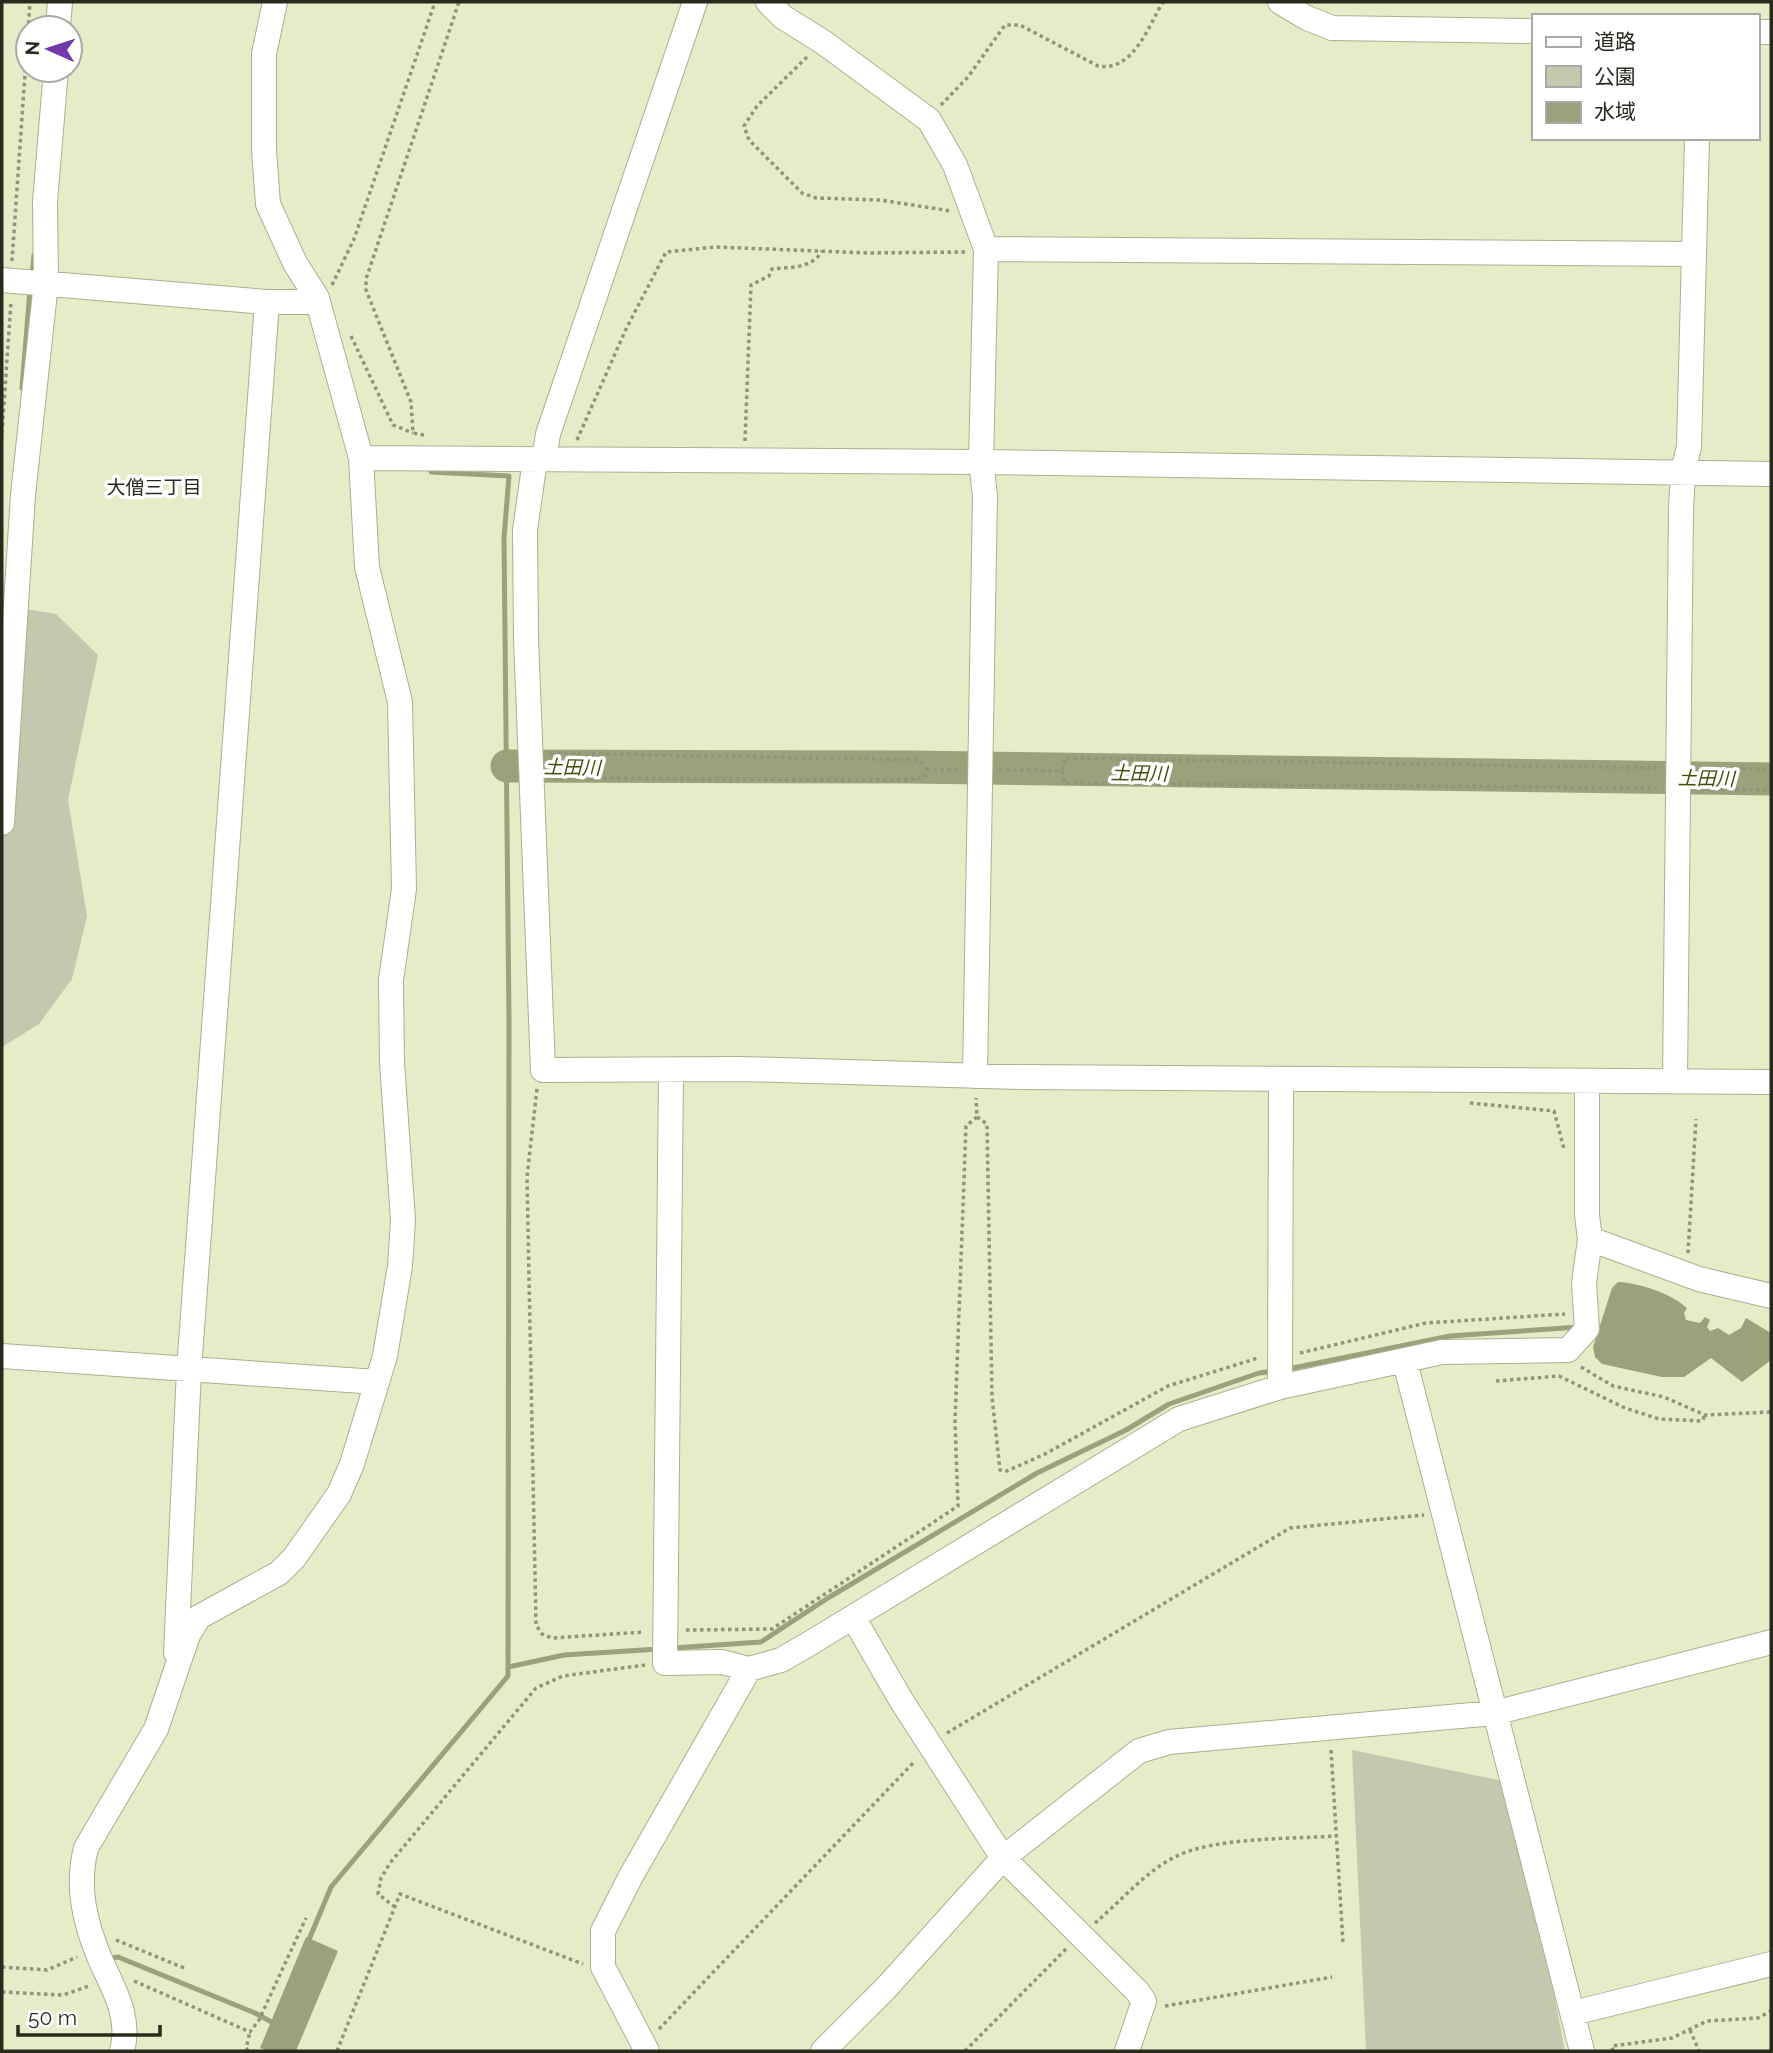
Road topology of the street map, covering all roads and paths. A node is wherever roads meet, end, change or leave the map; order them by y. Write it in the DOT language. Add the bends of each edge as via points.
graph roads {
  1 [pos="30,2"];
  2 [pos="275,2"];
  3 [pos="435,2"];
  4 [pos="459,2"];
  5 [pos="695,2"];
  6 [pos="768,2"];
  7 [pos="1163,2"];
  8 [pos="1280,2"];
  9 [pos="1532,31"];
  10 [pos="823,42"];
  11 [pos="55,84"];
  12 [pos="929,120"];
  13 [pos="1697,140"];
  14 [pos="970,209"];
  15 [pos="822,250"];
  16 [pos="986,251"];
  17 [pos="1694,254"];
  18 [pos="7,281"];
  19 [pos="46,284"];
  20 [pos="318,301"];
  21 [pos="267,302"];
  22 [pos="347,330"];
  23 [pos="2,433"];
  24 [pos="413,433"];
  25 [pos="430,437"];
  26 [pos="361,458"];
  27 [pos="573,459"];
  28 [pos="539,460"];
  29 [pos="744,461"];
  30 [pos="981,462"];
  31 [pos="1683,470"];
  32 [pos="1771,474"];
  33 [pos="535,754"];
  34 [pos="979,769"];
  35 [pos="1771,769"];
  36 [pos="927,770"];
  37 [pos="1062,771"];
  38 [pos="1678,778"];
  39 [pos="540,780"];
  40 [pos="1771,790"];
  41 [pos="2,823"];
  42 [pos="543,1070"];
  43 [pos="671,1072"];
  44 [pos="975,1076"];
  45 [pos="1281,1080"];
  46 [pos="1587,1082"];
  47 [pos="1771,1082"];
  48 [pos="1675,1083"];
  49 [pos="1468,1103"];
  50 [pos="977,1117"];
  51 [pos="1696,1119"];
  52 [pos="1564,1152"];
  53 [pos="1590,1239"];
  54 [pos="1685,1274"];
  55 [pos="1771,1296"];
  56 [pos="1587,1318"];
  57 [pos="1568,1350"];
  58 [pos="1279,1354"];
  59 [pos="2,1356"];
  60 [pos="1405,1362"];
  61 [pos="189,1370"];
  62 [pos="1496,1381"];
  63 [pos="377,1382"];
  64 [pos="1280,1387"];
  65 [pos="1771,1412"];
  66 [pos="1705,1416"];
  67 [pos="1443,1512"];
  68 [pos="853,1617"];
  69 [pos="665,1630"];
  70 [pos="1771,1642"];
  71 [pos="665,1662"];
  72 [pos="749,1669"];
  73 [pos="175,1676"];
  74 [pos="1494,1713"];
  75 [pos="1329,1729"];
  76 [pos="930,1745"];
  77 [pos="1336,1836"];
  78 [pos="1003,1858"];
  79 [pos="396,1908"];
  80 [pos="306,1917"];
  81 [pos="1080,1936"];
  82 [pos="1343,1943"];
  83 [pos="1771,1964"];
  84 [pos="603,1967"];
  85 [pos="1332,1976"];
  86 [pos="109,1978"];
  87 [pos="2,1992"];
  88 [pos="1143,2001"];
  89 [pos="1771,2011"];
  90 [pos="1573,2013"];
  91 [pos="1690,2029"];
  92 [pos="250,2032"];
  93 [pos="652,2041"];
  94 [pos="122,2051"];
  95 [pos="248,2051"];
  96 [pos="337,2051"];
  97 [pos="823,2051"];
  98 [pos="965,2051"];
  99 [pos="1127,2051"];
  100 [pos="1583,2051"];
  101 [pos="1613,2051"];
  102 [pos="1699,2051"];
  1 -- 18 [label="path"];
  2 -- 20 [label="street" via="264,54 268,204"];
  3 -- 20 [label="path" via="354,239 332,284 330,301"];
  4 -- 24 [label="path" via="366,279 366,290 411,402"];
  5 -- 28 [label="street"];
  6 -- 10 [label="street"];
  7 -- 12 [label="path" via="1128,59 1107,67 1020,25 1005,25 968,77"];
  8 -- 9 [label="street" via="1332,28"];
  10 -- 12 [label="street"];
  10 -- 14 [label="path" via="757,106 744,126 750,140 802,193 816,198 880,200 959,212"];
  11 -- 19 [label="street" via="45,202"];
  12 -- 14 [label="street" via="955,165"];
  13 -- 17 [label="street"];
  14 -- 16 [label="street"];
  15 -- 16 [label="path"];
  15 -- 27 [label="path" via="716,247 666,252 620,341 577,438"];
  15 -- 29 [label="path" via="806,265 772,269 769,276 751,285"];
  16 -- 17 [label="street"];
  16 -- 30 [label="street"];
  17 -- 31 [label="street" via="1689,447"];
  18 -- 19 [label="street"];
  18 -- 23 [label="path"];
  19 -- 21 [label="street"];
  19 -- 41 [label="street" via="23,495"];
  20 -- 21 [label="street"];
  20 -- 26 [label="street"];
  21 -- 61 [label="street"];
  22 -- 24 [label="path" via="393,425"];
  24 -- 25 [label="path"];
  26 -- 28 [label="street"];
  26 -- 63 [label="street" via="367,567 393,666 402,745 404,889 391,981 402,1220 400,1266"];
  27 -- 28 [label="street"];
  27 -- 29 [label="street"];
  28 -- 33 [label="street" via="525,530"];
  29 -- 30 [label="street"];
  30 -- 31 [label="street"];
  30 -- 34 [label="street" via="985,523"];
  31 -- 32 [label="street"];
  31 -- 38 [label="street"];
  33 -- 36 [label="path" via="919,760"];
  33 -- 39 [label="street"];
  34 -- 36 [label="path"];
  34 -- 37 [label="path"];
  34 -- 44 [label="street"];
  35 -- 38 [label="path"];
  36 -- 39 [label="path" via="925,778 903,780 603,776"];
  37 -- 38 [label="path" via="1065,783"];
  37 -- 38 [label="path" via="1065,758"];
  38 -- 40 [label="path"];
  38 -- 48 [label="street"];
  39 -- 42 [label="street"];
  42 -- 43 [label="street"];
  42 -- 69 [label="path" via="530,1133 527,1177 536,1625 552,1638"];
  43 -- 44 [label="street" via="742,1069"];
  43 -- 69 [label="street"];
  44 -- 45 [label="street"];
  44 -- 50 [label="path"];
  45 -- 46 [label="street"];
  45 -- 58 [label="street"];
  46 -- 48 [label="street"];
  46 -- 53 [label="street"];
  47 -- 48 [label="street"];
  49 -- 52 [label="path" via="1555,1111"];
  50 -- 58 [label="path" via="987,1125 992,1396 1000,1470 1045,1454 1168,1386"];
  50 -- 69 [label="path" via="966,1126 961,1216 955,1421 958,1506 772,1629"];
  51 -- 54 [label="path"];
  53 -- 54 [label="street"];
  53 -- 56 [label="street" via="1584,1283"];
  54 -- 55 [label="street"];
  56 -- 57 [label="street" via="1587,1329"];
  56 -- 58 [label="path" via="1573,1313 1440,1321"];
  57 -- 60 [label="street" via="1442,1352"];
  57 -- 66 [label="path" via="1580,1366 1613,1386 1664,1397"];
  58 -- 64 [label="street"];
  59 -- 61 [label="street"];
  60 -- 64 [label="street"];
  60 -- 67 [label="street"];
  61 -- 63 [label="street"];
  61 -- 73 [label="street"];
  62 -- 66 [label="path" via="1559,1376 1659,1419 1702,1421"];
  63 -- 73 [label="street" via="352,1464 334,1502 279,1573 199,1617"];
  64 -- 68 [label="street" via="1159,1429"];
  65 -- 66 [label="path"];
  67 -- 74 [label="street"];
  67 -- 76 [label="path" via="1290,1528"];
  68 -- 72 [label="street" via="781,1660"];
  68 -- 76 [label="street"];
  69 -- 71 [label="street"];
  70 -- 74 [label="street"];
  71 -- 72 [label="street" via="722,1662"];
  71 -- 79 [label="path" via="563,1676 536,1688 385,1871 378,1894"];
  72 -- 84 [label="street" via="603,1931"];
  73 -- 86 [label="street" via="156,1729 92,1839 82,1866 81,1895"];
  74 -- 75 [label="street"];
  74 -- 90 [label="street"];
  75 -- 77 [label="path"];
  75 -- 78 [label="street" via="1152,1746 1115,1768"];
  76 -- 78 [label="street"];
  76 -- 93 [label="path"];
  77 -- 81 [label="path" via="1232,1843 1186,1852 1159,1868"];
  77 -- 82 [label="path"];
  78 -- 81 [label="street"];
  78 -- 97 [label="street"];
  79 -- 84 [label="path" via="400,1894 588,1966"];
  79 -- 96 [label="path"];
  80 -- 92 [label="path"];
  81 -- 88 [label="street"];
  81 -- 98 [label="path"];
  83 -- 90 [label="street"];
  84 -- 93 [label="street"];
  85 -- 88 [label="path" via="1163,2006"];
  86 -- 87 [label="path" via="63,1995"];
  86 -- 92 [label="path" via="141,1982"];
  86 -- 94 [label="street" via="124,2018"];
  88 -- 99 [label="street"];
  89 -- 91 [label="path" via="1758,2018 1707,2021"];
  90 -- 100 [label="street"];
  91 -- 101 [label="path" via="1672,2038 1612,2046"];
  91 -- 102 [label="path"];
  92 -- 95 [label="path"];
}
